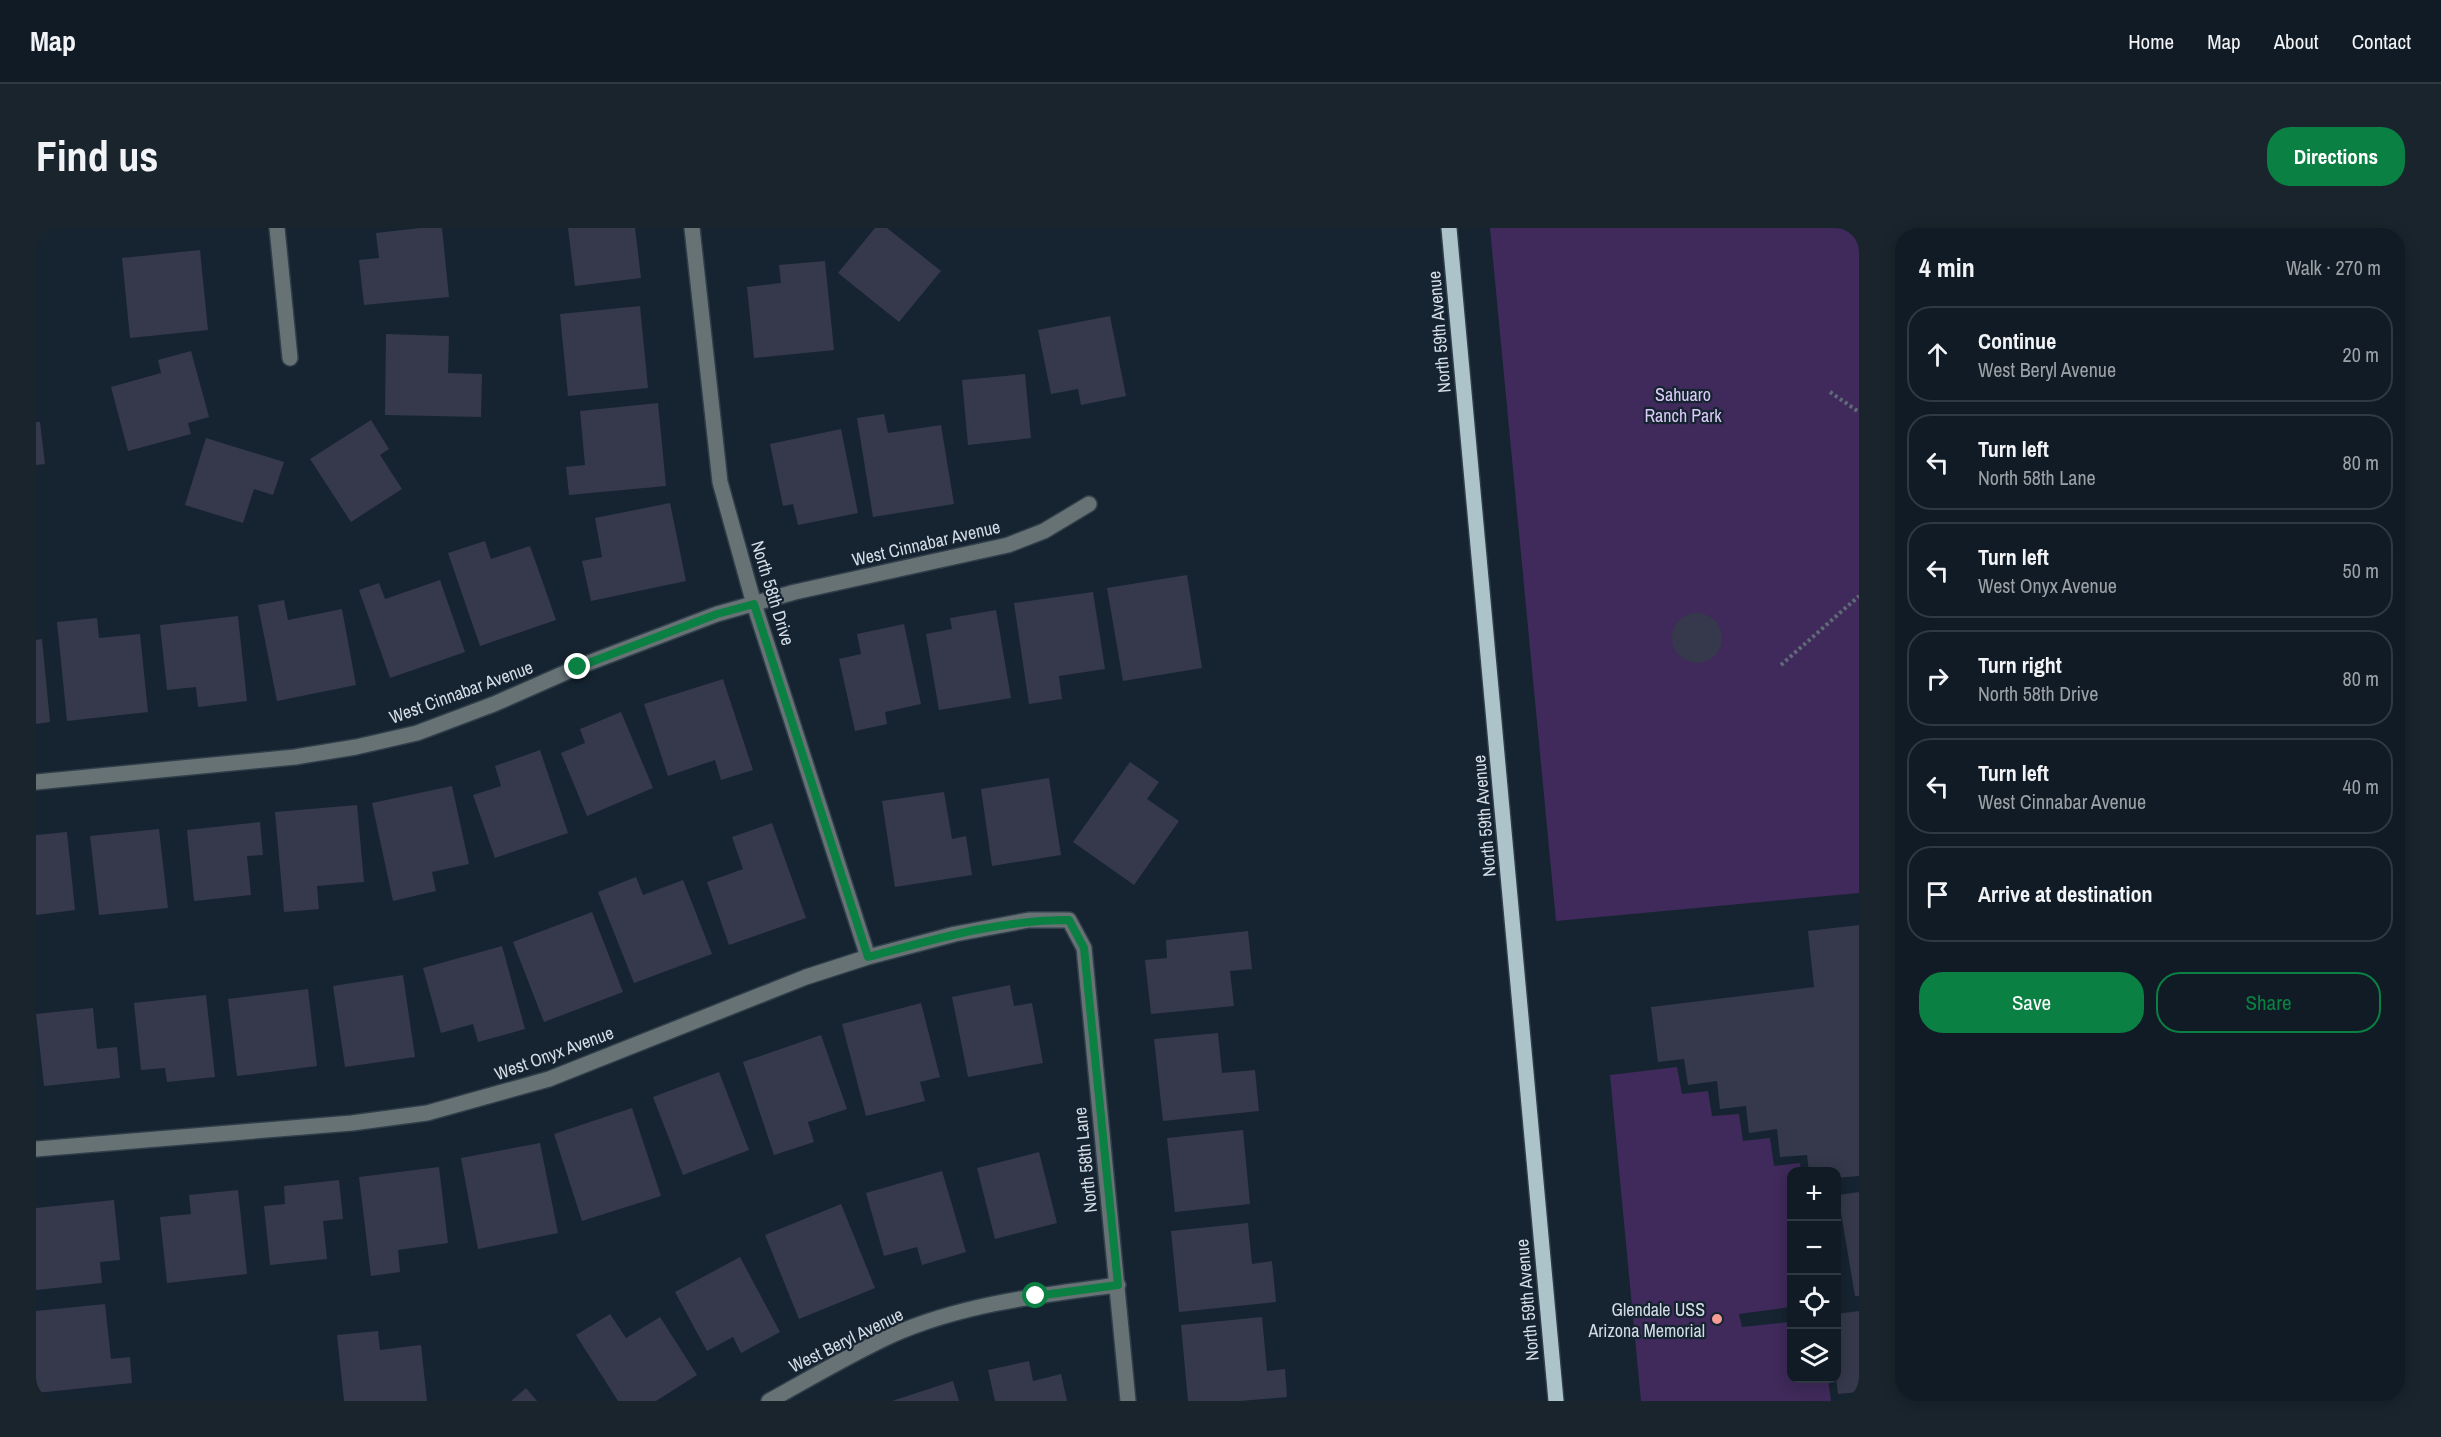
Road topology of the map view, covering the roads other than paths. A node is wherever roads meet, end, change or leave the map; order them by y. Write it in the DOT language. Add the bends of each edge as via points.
graph roads {
  1 [pos="277,228"];
  2 [pos="692,228"];
  3 [pos="1449,228"];
  4 [pos="290,358"];
  5 [pos="1089,504"];
  6 [pos="754,604"];
  7 [pos="36,782"];
  8 [pos="1069,920"];
  9 [pos="868,957"];
  10 [pos="36,1149"];
  11 [pos="1118,1285"];
  12 [pos="769,1401"];
  13 [pos="1128,1401"];
  14 [pos="1556,1401"];
  1 -- 4 [label="street"];
  2 -- 6 [label="street, North 58th Drive" via="720,482"];
  3 -- 14 [label="main road, North 59th Avenue"];
  5 -- 6 [label="street, West Cinnabar Avenue" via="1044,531 1008,545"];
  6 -- 7 [label="street, West Cinnabar Avenue" via="642,642 417,733 295,757"];
  6 -- 9 [label="street, North 58th Drive"];
  8 -- 9 [label="street, West Onyx Avenue" via="1029,920"];
  8 -- 11 [label="street, North 58th Lane" via="1084,948"];
  9 -- 10 [label="street, West Onyx Avenue" via="806,977 549,1079 427,1113 352,1123"];
  11 -- 12 [label="street, West Beryl Avenue" via="958,1312 891,1336"];
  11 -- 13 [label="street, North 58th Lane"];
}
